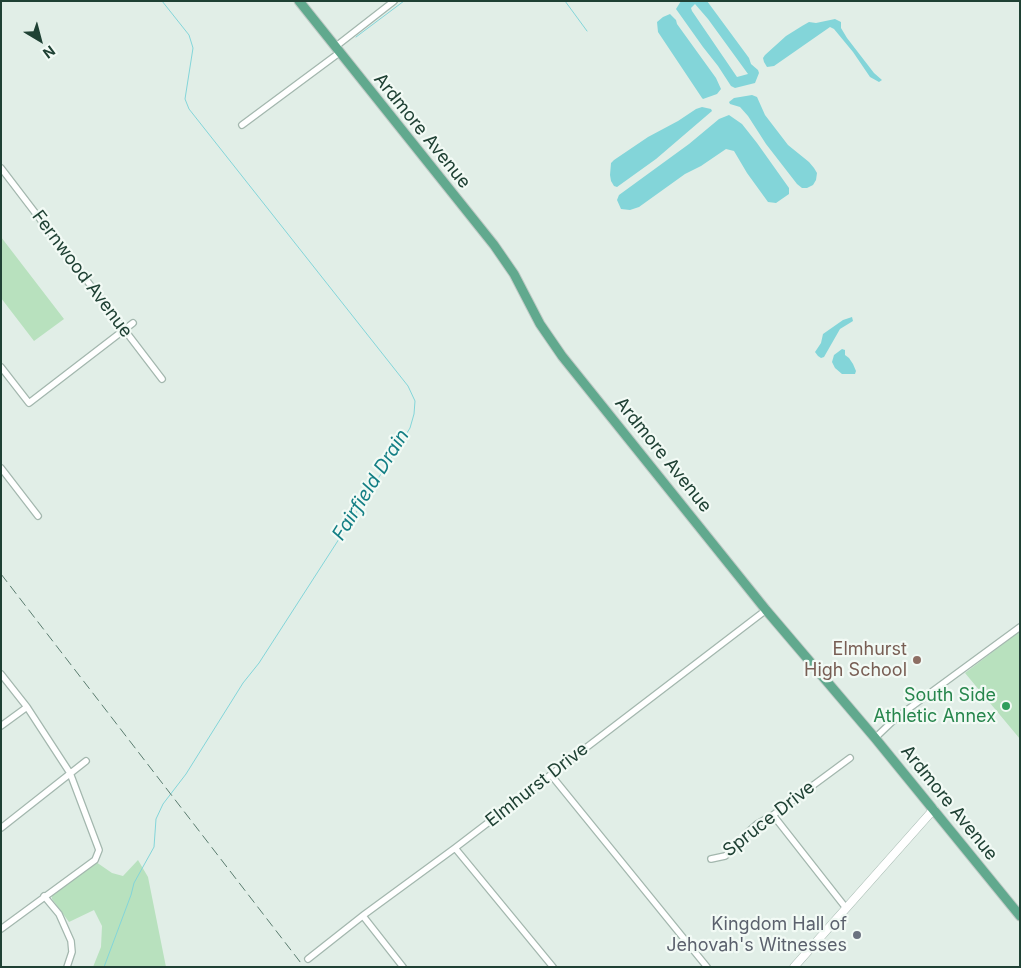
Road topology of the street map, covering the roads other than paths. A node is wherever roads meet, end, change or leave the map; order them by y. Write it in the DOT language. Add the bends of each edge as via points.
graph roads {
  1 [pos="299,1"];
  2 [pos="394,1"];
  3 [pos="337,50"];
  4 [pos="242,125"];
  5 [pos="1,168"];
  6 [pos="133,323"];
  7 [pos="124,330"];
  8 [pos="1,367"];
  9 [pos="162,379"];
  10 [pos="1,468"];
  11 [pos="38,516"];
  12 [pos="766,610"];
  13 [pos="1020,627"];
  14 [pos="1,674"];
  15 [pos="27,707"];
  16 [pos="1,726"];
  17 [pos="875,738"];
  18 [pos="850,758"];
  19 [pos="86,761"];
  20 [pos="70,773"];
  21 [pos="550,774"];
  22 [pos="934,809"];
  23 [pos="774,815"];
  24 [pos="1,828"];
  25 [pos="456,848"];
  26 [pos="711,858"];
  27 [pos="44,896"];
  28 [pos="846,908"];
  29 [pos="363,916"];
  30 [pos="1020,916"];
  31 [pos="1,929"];
  32 [pos="308,959"];
  33 [pos="67,967"];
  34 [pos="403,967"];
  35 [pos="554,967"];
  36 [pos="707,967"];
  37 [pos="794,967"];
  1 -- 3 [label="main road, Ardmore Avenue"];
  2 -- 3 [label="street"];
  3 -- 4 [label="street"];
  3 -- 12 [label="main road, Ardmore Avenue" via="494,245 562,356"];
  5 -- 7 [label="street, Fernwood Avenue"];
  6 -- 7 [label="street"];
  7 -- 8 [label="street" via="29,403"];
  7 -- 9 [label="street, Fernwood Avenue"];
  10 -- 11 [label="street"];
  12 -- 17 [label="main road, Ardmore Avenue"];
  12 -- 21 [label="street, Elmhurst Drive"];
  13 -- 17 [label="street" via="896,718"];
  14 -- 15 [label="street"];
  15 -- 16 [label="street"];
  15 -- 20 [label="street"];
  17 -- 22 [label="main road, Ardmore Avenue"];
  18 -- 23 [label="street, Spruce Drive"];
  19 -- 20 [label="street"];
  20 -- 24 [label="street"];
  20 -- 27 [label="street" via="99,850 95,860"];
  21 -- 25 [label="street, Elmhurst Drive"];
  21 -- 36 [label="street"];
  22 -- 28 [label="street"];
  22 -- 30 [label="main road, Ardmore Avenue"];
  23 -- 26 [label="street, Spruce Drive" via="757,824 741,844 725,856"];
  23 -- 28 [label="street"];
  25 -- 29 [label="street, Elmhurst Drive"];
  25 -- 35 [label="street"];
  27 -- 31 [label="street"];
  27 -- 33 [label="street" via="59,914 71,942 72,952"];
  28 -- 37 [label="street"];
  29 -- 32 [label="street, Elmhurst Drive"];
  29 -- 34 [label="street"];
}
